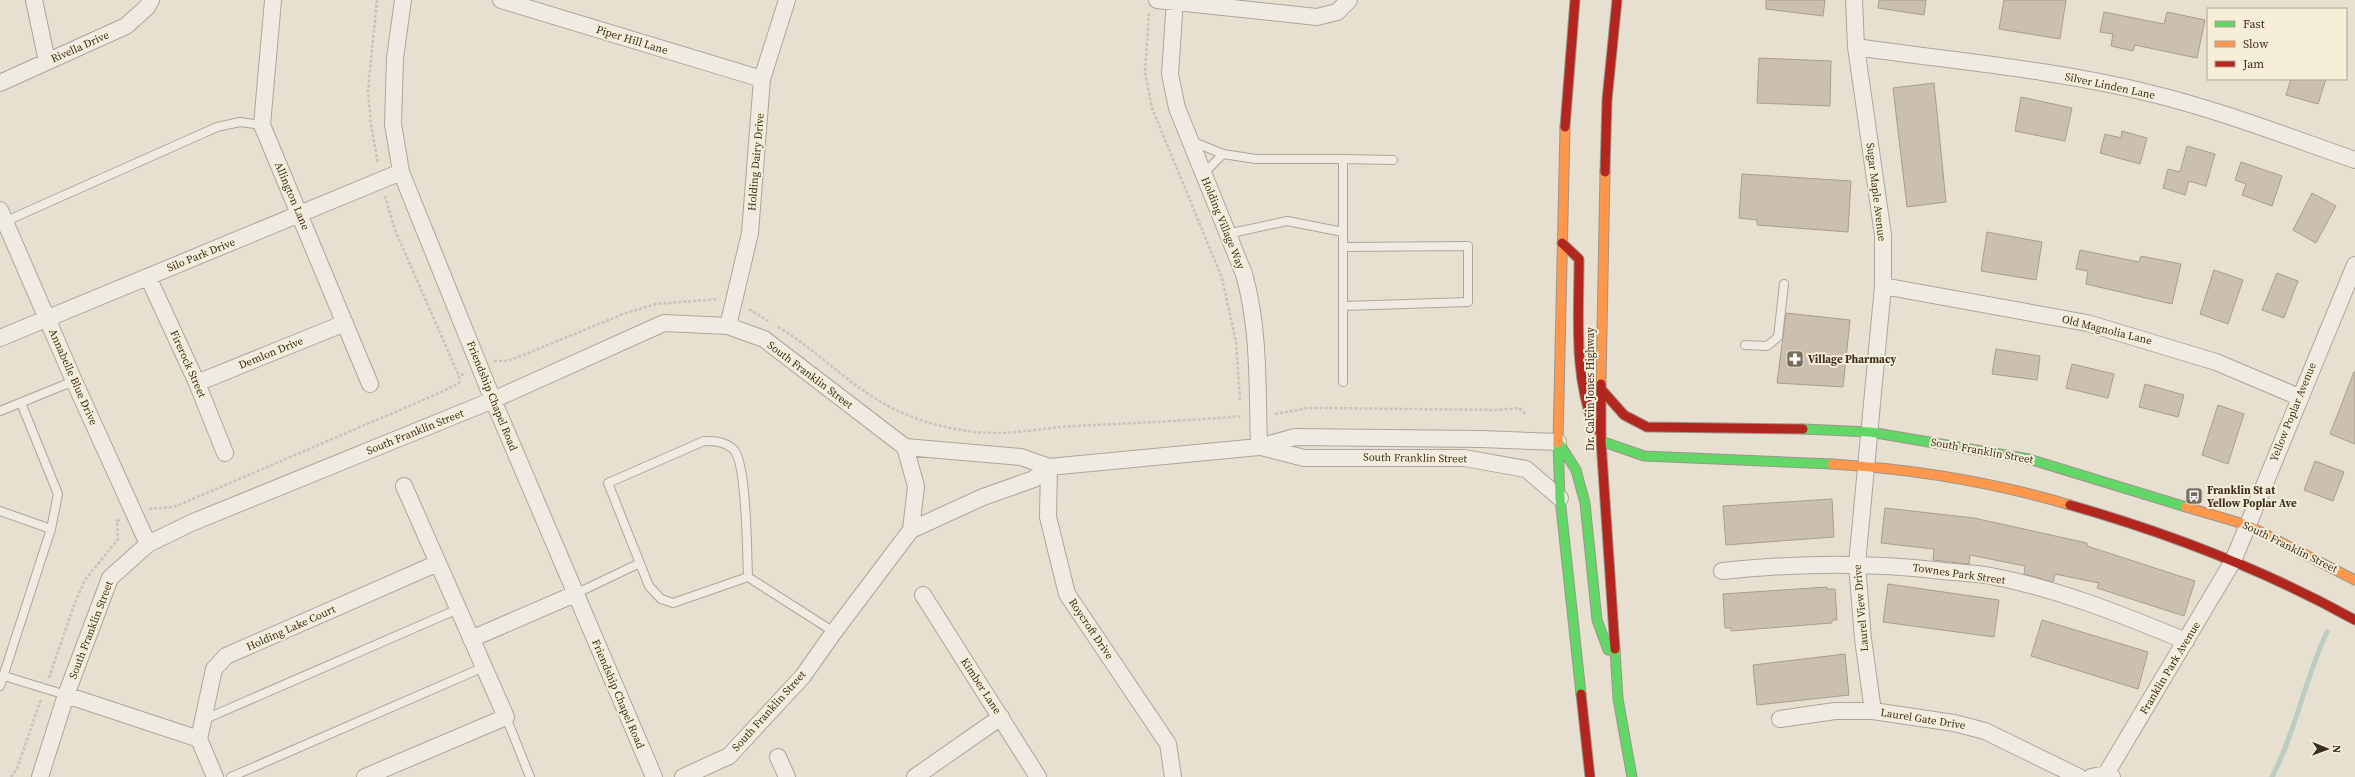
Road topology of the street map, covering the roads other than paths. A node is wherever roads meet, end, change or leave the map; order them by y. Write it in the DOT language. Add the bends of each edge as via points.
graph roads {
  1 [pos="34,0"];
  2 [pos="151,0"];
  3 [pos="273,0"];
  4 [pos="403,0"];
  5 [pos="501,0"];
  6 [pos="787,0"];
  7 [pos="1349,0"];
  8 [pos="1576,0"];
  9 [pos="1617,0"];
  10 [pos="1854,0"];
  11 [pos="1175,1"];
  12 [pos="1153,6"];
  13 [pos="1856,48"];
  14 [pos="47,61"];
  15 [pos="1600,71"];
  16 [pos="762,79"];
  17 [pos="0,83"];
  18 [pos="1607,100"];
  19 [pos="262,125"];
  20 [pos="1190,141"];
  21 [pos="1223,154"];
  22 [pos="1344,159"];
  23 [pos="1393,160"];
  24 [pos="2355,160"];
  25 [pos="401,172"];
  26 [pos="1203,174"];
  27 [pos="300,214"];
  28 [pos="2,218"];
  29 [pos="1343,232"];
  30 [pos="1227,234"];
  31 [pos="1562,243"];
  32 [pos="1343,247"];
  33 [pos="2355,265"];
  34 [pos="148,277"];
  35 [pos="1784,284"];
  36 [pos="1883,286"];
  37 [pos="1343,306"];
  38 [pos="47,318"];
  39 [pos="345,323"];
  40 [pos="728,326"];
  41 [pos="0,338"];
  42 [pos="1745,345"];
  43 [pos="74,381"];
  44 [pos="1343,382"];
  45 [pos="197,383"];
  46 [pos="370,384"];
  47 [pos="1601,389"];
  48 [pos="2300,397"];
  49 [pos="493,400"];
  50 [pos="21,402"];
  51 [pos="0,411"];
  52 [pos="1870,432"];
  53 [pos="1601,441"];
  54 [pos="1558,442"];
  55 [pos="905,447"];
  56 [pos="1259,447"];
  57 [pos="225,453"];
  58 [pos="1865,466"];
  59 [pos="1049,467"];
  60 [pos="404,486"];
  61 [pos="1560,498"];
  62 [pos="0,511"];
  63 [pos="2247,525"];
  64 [pos="50,528"];
  65 [pos="911,530"];
  66 [pos="148,544"];
  67 [pos="2234,560"];
  68 [pos="438,563"];
  69 [pos="640,563"];
  70 [pos="1857,564"];
  71 [pos="1722,571"];
  72 [pos="748,577"];
  73 [pos="2355,580"];
  74 [pos="575,594"];
  75 [pos="923,595"];
  76 [pos="458,609"];
  77 [pos="2355,620"];
  78 [pos="834,632"];
  79 [pos="472,639"];
  80 [pos="2186,641"];
  81 [pos="484,667"];
  82 [pos="1616,670"];
  83 [pos="4,676"];
  84 [pos="0,686"];
  85 [pos="66,695"];
  86 [pos="1873,711"];
  87 [pos="506,717"];
  88 [pos="1001,717"];
  89 [pos="1780,719"];
  90 [pos="203,720"];
  91 [pos="199,740"];
  92 [pos="778,757"];
  93 [pos="2103,776"];
  94 [pos="40,777"];
  95 [pos="215,777"];
  96 [pos="231,777"];
  97 [pos="365,777"];
  98 [pos="530,777"];
  99 [pos="654,777"];
  100 [pos="683,777"];
  101 [pos="787,777"];
  102 [pos="915,777"];
  103 [pos="1038,777"];
  104 [pos="1173,777"];
  105 [pos="1590,777"];
  106 [pos="1632,777"];
  107 [pos="2079,777"];
  1 -- 14 [label="street"];
  2 -- 14 [label="street, Rivella Drive" via="147,8 126,26"];
  3 -- 19 [label="street, Allington Lane"];
  4 -- 25 [label="street, Friendship Chapel Road" via="395,58 393,124"];
  5 -- 16 [label="street, Piper Hill Lane"];
  6 -- 16 [label="street, Holding Dairy Drive"];
  7 -- 11 [label="street" via="1337,12 1317,17"];
  8 -- 31 [label="main road" via="1565,108"];
  9 -- 18 [label="main road, Dr. Calvin Jones Highway"];
  10 -- 13 [label="street, Sugar Maple Avenue"];
  11 -- 12 [label="street"];
  11 -- 20 [label="street, Holding Village Way" via="1170,74 1177,108"];
  13 -- 24 [label="street, Silver Linden Lane" via="2059,75 2146,92 2265,128"];
  13 -- 36 [label="street, Sugar Maple Avenue" via="1883,235"];
  14 -- 17 [label="street, Rivella Drive"];
  15 -- 18 [label="main road"];
  16 -- 40 [label="street, Holding Dairy Drive" via="750,233"];
  18 -- 47 [label="main road, Dr. Calvin Jones Highway"];
  19 -- 27 [label="street, Allington Lane"];
  19 -- 28 [label="lane" via="240,122 217,127"];
  20 -- 21 [label="lane"];
  20 -- 26 [label="street, Holding Village Way"];
  21 -- 22 [label="lane" via="1256,159"];
  21 -- 26 [label="lane"];
  22 -- 23 [label="lane"];
  22 -- 29 [label="lane"];
  25 -- 27 [label="street, Silo Park Drive"];
  25 -- 49 [label="street, Friendship Chapel Road"];
  26 -- 30 [label="street, Holding Village Way"];
  27 -- 34 [label="street, Silo Park Drive"];
  27 -- 39 [label="street, Allington Lane"];
  28 -- 38 [label="street, Annabelle Blue Drive"];
  29 -- 30 [label="lane" via="1287,221"];
  29 -- 32 [label="lane"];
  30 -- 56 [label="street, Holding Village Way" via="1252,301 1258,382"];
  31 -- 53 [label="main road" via="1579,258 1581,367 1588,416"];
  31 -- 54 [label="main road"];
  32 -- 37 [label="lane"];
  32 -- 37 [label="lane" via="1468,246 1468,302"];
  33 -- 48 [label="street, Yellow Poplar Avenue"];
  34 -- 38 [label="street, Silo Park Drive"];
  34 -- 45 [label="street, Firerock Street"];
  35 -- 42 [label="lane" via="1778,337 1767,346"];
  36 -- 48 [label="street, Old Magnolia Lane" via="2087,323 2216,362"];
  36 -- 52 [label="street, Sugar Maple Avenue"];
  37 -- 44 [label="lane"];
  38 -- 41 [label="street, Silo Park Drive"];
  38 -- 43 [label="street, Annabelle Blue Drive"];
  39 -- 45 [label="street, Demlon Drive"];
  39 -- 46 [label="street, Allington Lane"];
  40 -- 49 [label="street, South Franklin Street" via="664,323"];
  40 -- 55 [label="street, South Franklin Street" via="764,339"];
  43 -- 50 [label="lane"];
  43 -- 66 [label="street, Annabelle Blue Drive"];
  45 -- 57 [label="street, Firerock Street"];
  47 -- 52 [label="main road, South Franklin Street" via="1624,415 1647,427 1785,428"];
  47 -- 53 [label="main road, Dr. Calvin Jones Highway"];
  48 -- 63 [label="street, Yellow Poplar Avenue"];
  49 -- 66 [label="street, South Franklin Street" via="191,523"];
  49 -- 74 [label="street, Friendship Chapel Road"];
  50 -- 51 [label="lane"];
  50 -- 64 [label="lane" via="58,494"];
  52 -- 58 [label="street, Laurel View Drive"];
  52 -- 63 [label="main road, South Franklin Street" via="2029,459"];
  53 -- 58 [label="main road" via="1644,456"];
  53 -- 82 [label="main road, Dr. Calvin Jones Highway"];
  54 -- 56 [label="street, South Franklin Street" via="1295,437"];
  54 -- 61 [label="main road"];
  54 -- 82 [label="main road" via="1576,470 1585,503 1597,620"];
  55 -- 59 [label="street, South Franklin Street" via="1021,457"];
  55 -- 65 [label="street" via="916,486"];
  56 -- 59 [label="street, South Franklin Street"];
  56 -- 61 [label="street, South Franklin Street" via="1304,458 1464,458 1526,469"];
  58 -- 67 [label="main road" via="2023,491 2116,518"];
  58 -- 70 [label="street, Laurel View Drive"];
  59 -- 65 [label="street, South Franklin Street" via="1034,479 983,497"];
  59 -- 104 [label="street, Roycroft Drive" via="1048,517 1067,594 1168,744"];
  60 -- 68 [label="street"];
  61 -- 105 [label="main road"];
  62 -- 64 [label="lane"];
  63 -- 67 [label="street, Yellow Poplar Avenue"];
  63 -- 73 [label="main road, South Franklin Street"];
  64 -- 83 [label="lane"];
  65 -- 78 [label="street, South Franklin Street"];
  66 -- 85 [label="street, South Franklin Street" via="110,578"];
  67 -- 77 [label="main road" via="2312,596"];
  67 -- 80 [label="street, Franklin Park Avenue"];
  68 -- 76 [label="street"];
  68 -- 90 [label="street, Holding Lake Court" via="226,656 214,669"];
  69 -- 72 [label="lane" via="649,586 661,598 673,603"];
  69 -- 72 [label="lane" via="608,483 704,441 720,442 734,449 742,467"];
  69 -- 74 [label="lane"];
  70 -- 71 [label="street, Townes Park Street" via="1784,565"];
  70 -- 80 [label="street, Townes Park Street" via="1990,576 2060,593"];
  70 -- 86 [label="street, Laurel View Drive" via="1863,639"];
  72 -- 78 [label="lane"];
  74 -- 79 [label="street"];
  74 -- 99 [label="street, Friendship Chapel Road"];
  75 -- 88 [label="street, Kimber Lane"];
  76 -- 79 [label="street"];
  76 -- 90 [label="lane"];
  78 -- 100 [label="street, South Franklin Street" via="803,676 729,756"];
  79 -- 81 [label="street"];
  80 -- 93 [label="street, Franklin Park Avenue"];
  81 -- 87 [label="street"];
  81 -- 96 [label="lane"];
  82 -- 106 [label="main road, Dr. Calvin Jones Highway" via="1618,699"];
  83 -- 84 [label="lane"];
  83 -- 85 [label="lane"];
  85 -- 91 [label="street"];
  85 -- 94 [label="street, South Franklin Street"];
  86 -- 89 [label="street, Laurel Gate Drive" via="1835,711"];
  86 -- 107 [label="street, Laurel Gate Drive" via="1954,723 1985,731"];
  87 -- 97 [label="street"];
  87 -- 98 [label="lane"];
  88 -- 102 [label="street"];
  88 -- 103 [label="street, Kimber Lane"];
  90 -- 91 [label="street, Holding Lake Court"];
  91 -- 95 [label="street"];
  92 -- 101 [label="street"];
}
